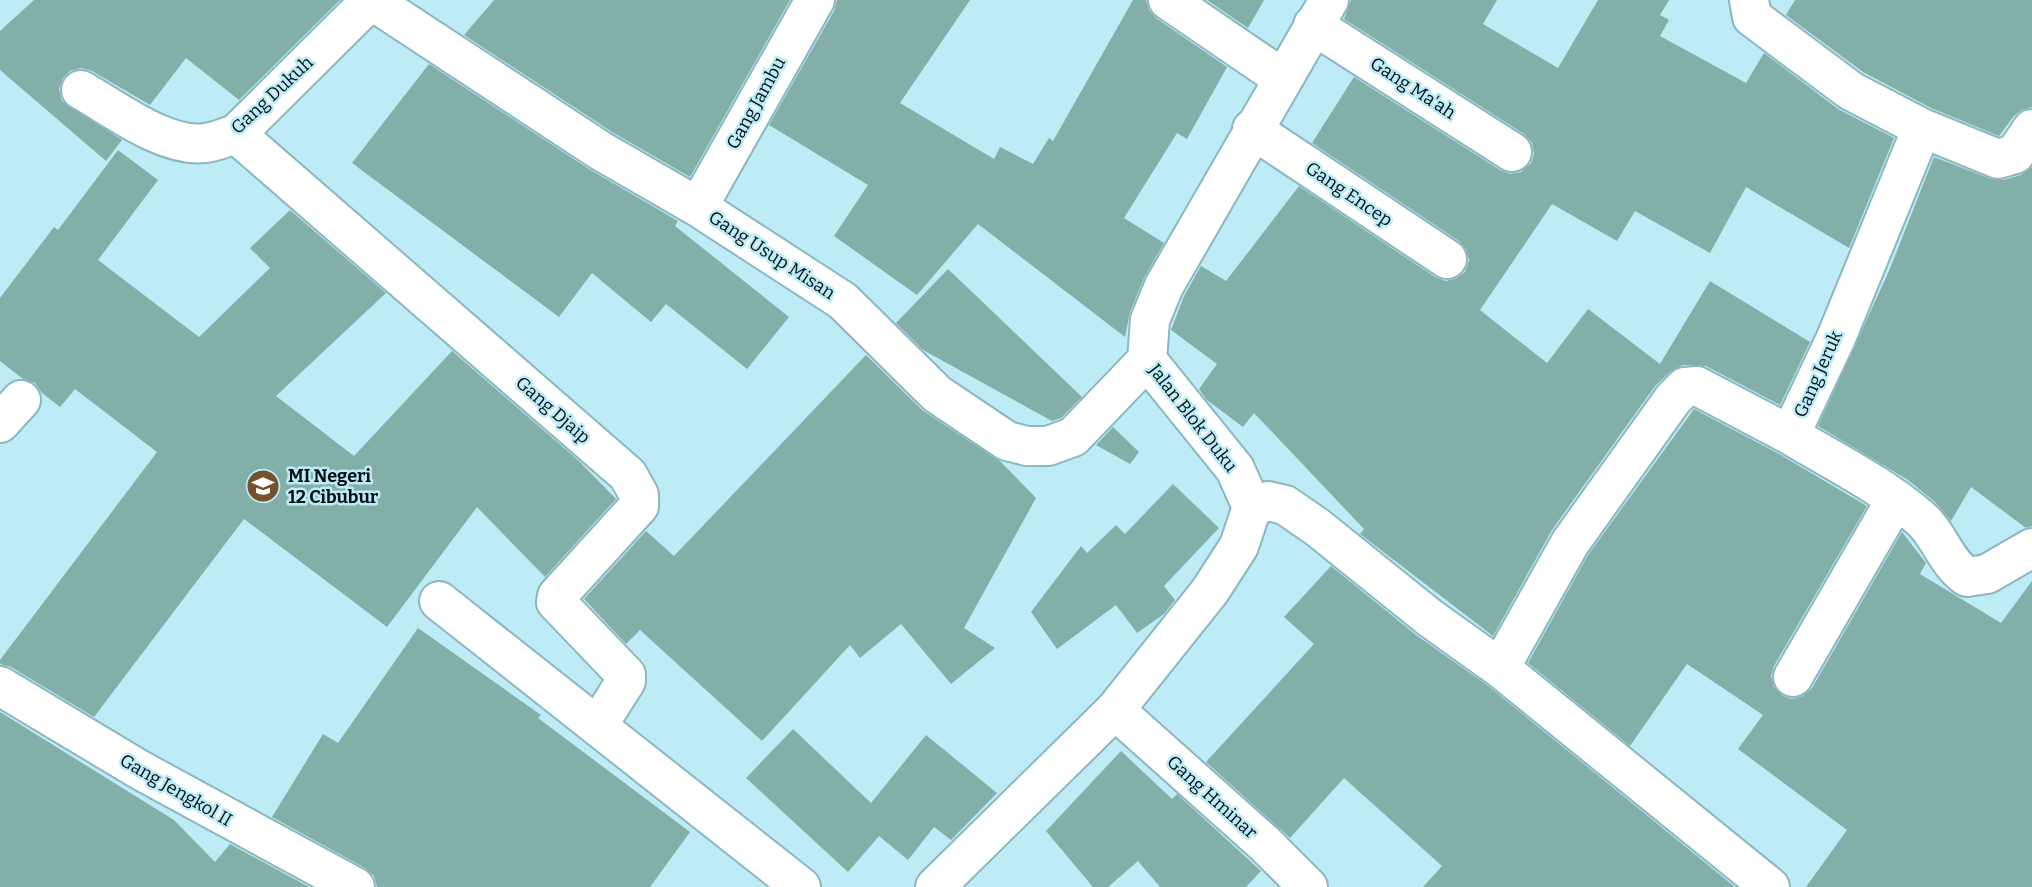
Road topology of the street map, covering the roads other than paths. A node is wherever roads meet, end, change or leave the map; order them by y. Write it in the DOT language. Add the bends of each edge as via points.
graph roads {
  1 [pos="371,0"];
  2 [pos="815,0"];
  3 [pos="1168,0"];
  4 [pos="1749,0"];
  5 [pos="1321,12"];
  6 [pos="1282,78"];
  7 [pos="81,90"];
  8 [pos="1922,128"];
  9 [pos="1252,130"];
  10 [pos="2032,130"];
  11 [pos="236,134"];
  12 [pos="1512,152"];
  13 [pos="698,207"];
  14 [pos="1447,259"];
  15 [pos="1147,360"];
  16 [pos="1790,435"];
  17 [pos="1896,499"];
  18 [pos="1252,507"];
  19 [pos="2032,548"];
  20 [pos="439,601"];
  21 [pos="1500,668"];
  22 [pos="1793,677"];
  23 [pos="0,686"];
  24 [pos="1115,710"];
  25 [pos="598,725"];
  26 [pos="355,887"];
  27 [pos="801,887"];
  28 [pos="934,887"];
  29 [pos="1308,887"];
  30 [pos="1770,887"];
  1 -- 11 [label="street, Gang Dukuh"];
  1 -- 13 [label="street, Gang Usup Misan" via="601,151"];
  2 -- 13 [label="street, Gang Jambu"];
  3 -- 6 [label="street"];
  4 -- 8 [label="street" via="1752,17 1803,55 1852,91"];
  5 -- 6 [label="street, Jalan Blok Duku"];
  5 -- 12 [label="street, Gang Ma'ah"];
  6 -- 9 [label="street, Jalan Blok Duku"];
  7 -- 11 [label="street, Gang Dukuh" via="167,139 206,143"];
  8 -- 10 [label="street" via="1998,159 2015,154"];
  8 -- 16 [label="street, Gang Jeruk" via="1836,338"];
  9 -- 14 [label="street, Gang Encep"];
  9 -- 15 [label="street, Jalan Blok Duku" via="1164,286 1150,320"];
  11 -- 25 [label="street, Gang Djaip" via="628,475 639,495 639,506 556,602 626,675"];
  13 -- 15 [label="street, Gang Usup Misan" via="844,301 937,394 1007,440 1048,446 1073,437"];
  15 -- 18 [label="street, Jalan Blok Duku" via="1235,469"];
  16 -- 17 [label="street"];
  16 -- 21 [label="street, Gang Jeruk" via="1698,386 1685,387 1570,543"];
  17 -- 19 [label="street" via="1935,534 1958,571 1967,577 1987,574"];
  17 -- 22 [label="street"];
  18 -- 21 [label="street" via="1268,501 1285,505"];
  18 -- 24 [label="street" via="1239,546 1210,591"];
  20 -- 25 [label="street"];
  21 -- 30 [label="street"];
  23 -- 26 [label="street, Gang Jengkol II" via="140,770"];
  24 -- 28 [label="street"];
  24 -- 29 [label="street, Gang Hminar"];
  25 -- 27 [label="street"];
}
